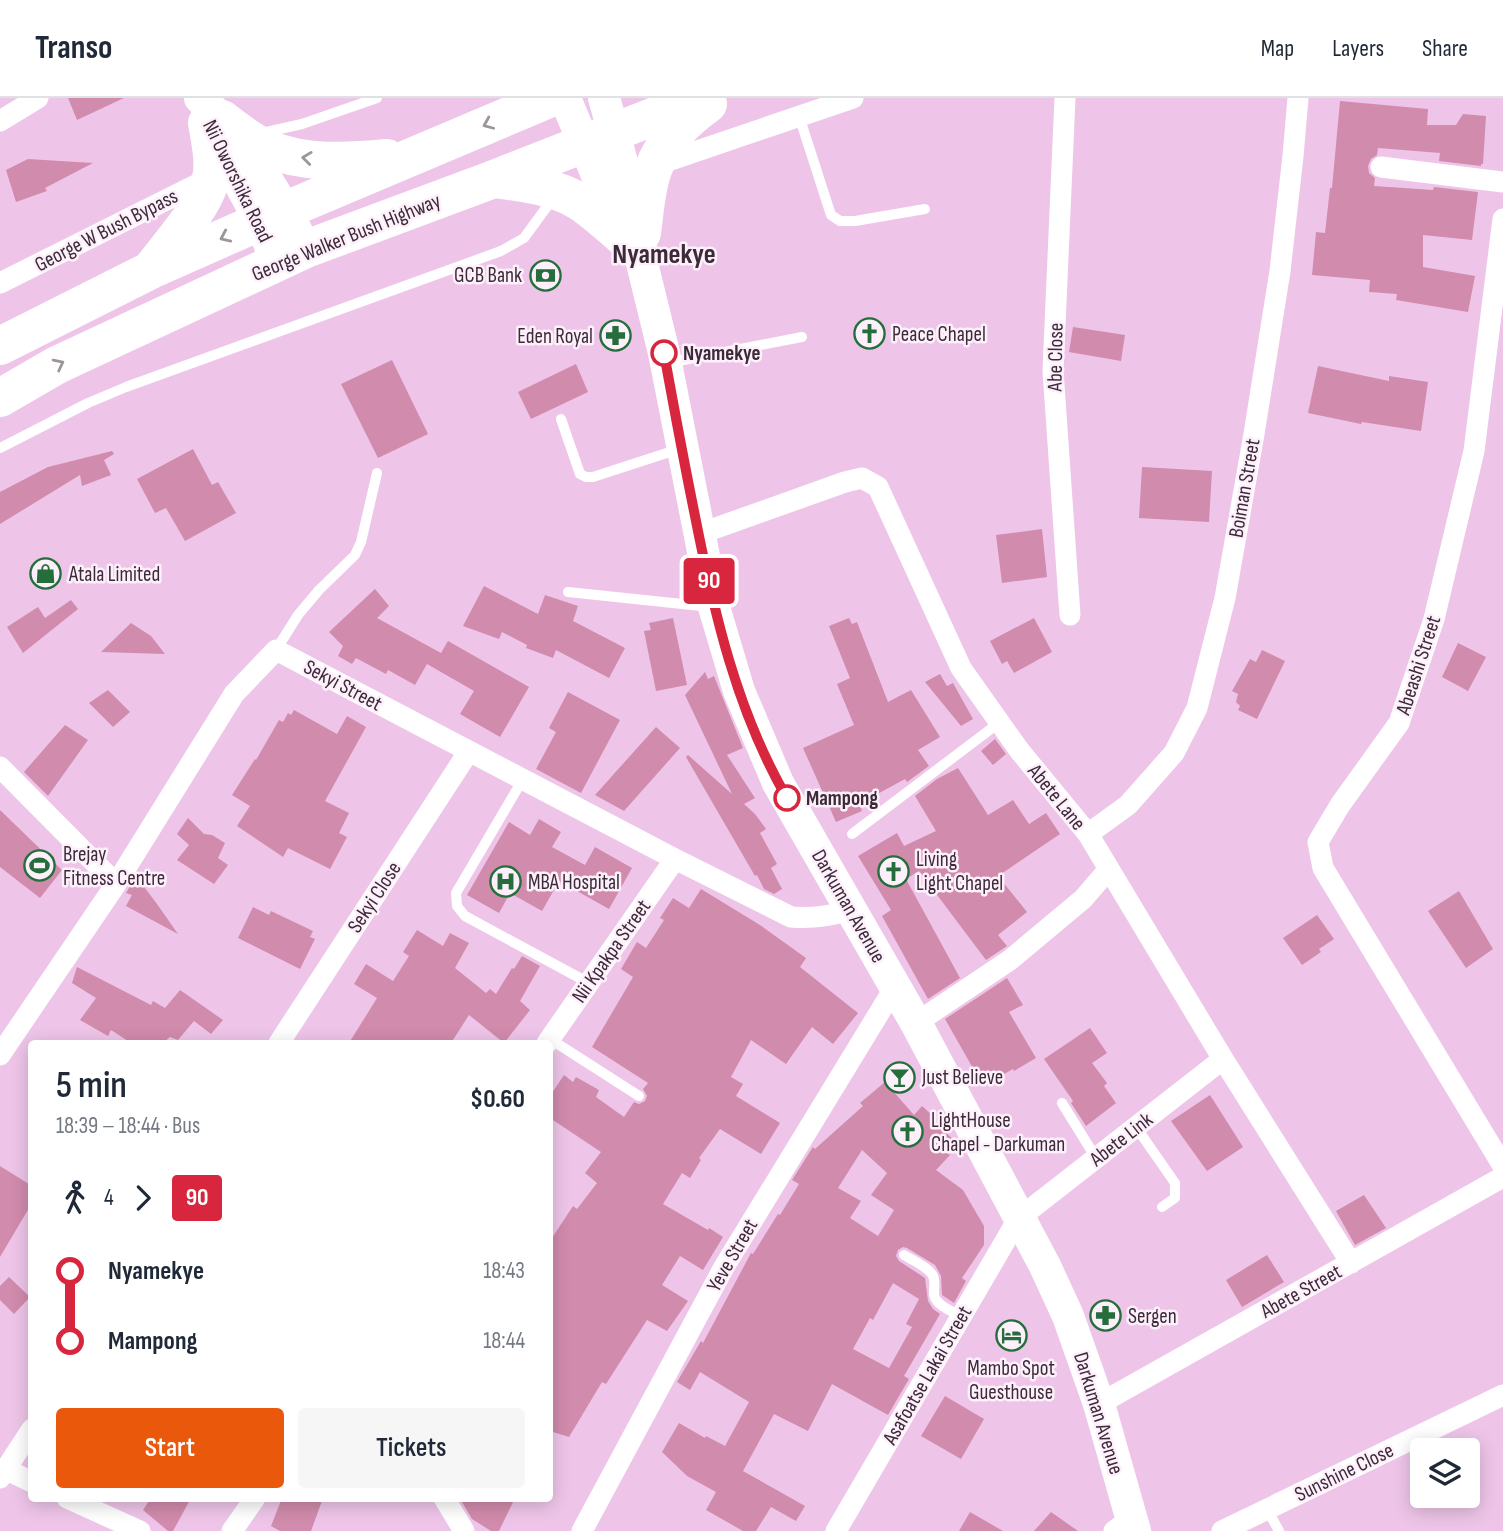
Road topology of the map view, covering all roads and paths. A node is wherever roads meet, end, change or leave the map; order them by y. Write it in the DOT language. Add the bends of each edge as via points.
graph roads {
  1 [pos="38,98"];
  2 [pos="551,98"];
  3 [pos="565,98"];
  4 [pos="701,98"];
  5 [pos="716,98"];
  6 [pos="853,98"];
  7 [pos="1065,98"];
  8 [pos="1298,98"];
  9 [pos="372,99"];
  10 [pos="215,115"];
  11 [pos="799,117"];
  12 [pos="0,121"];
  13 [pos="613,147"];
  14 [pos="423,152"];
  15 [pos="1381,167"];
  16 [pos="211,177"];
  17 [pos="494,179"];
  18 [pos="1503,182"];
  19 [pos="558,191"];
  20 [pos="925,209"];
  21 [pos="273,216"];
  22 [pos="1503,219"];
  23 [pos="635,242"];
  24 [pos="292,256"];
  25 [pos="150,270"];
  26 [pos="0,283"];
  27 [pos="802,338"];
  28 [pos="0,346"];
  29 [pos="666,364"];
  30 [pos="0,398"];
  31 [pos="561,419"];
  32 [pos="0,448"];
  33 [pos="681,448"];
  34 [pos="377,473"];
  35 [pos="699,534"];
  36 [pos="568,592"];
  37 [pos="714,607"];
  38 [pos="1070,615"];
  39 [pos="276,650"];
  40 [pos="1000,722"];
  41 [pos="469,751"];
  42 [pos="0,767"];
  43 [pos="523,779"];
  44 [pos="852,834"];
  45 [pos="1088,834"];
  46 [pos="675,859"];
  47 [pos="1108,870"];
  48 [pos="116,884"];
  49 [pos="852,910"];
  50 [pos="589,983"];
  51 [pos="895,987"];
  52 [pos="916,1023"];
  53 [pos="281,1040"];
  54 [pos="549,1040"];
  55 [pos="553,1044"];
  56 [pos="0,1055"];
  57 [pos="1223,1059"];
  58 [pos="639,1096"];
  59 [pos="1062,1103"];
  60 [pos="1136,1127"];
  61 [pos="1097,1158"];
  62 [pos="1503,1166"];
  63 [pos="1503,1177"];
  64 [pos="1162,1207"];
  65 [pos="1018,1219"];
  66 [pos="904,1255"];
  67 [pos="1351,1263"];
  68 [pos="961,1316"];
  69 [pos="1503,1395"];
  70 [pos="1099,1404"];
  71 [pos="28,1435"];
  72 [pos="2,1474"];
  73 [pos="28,1481"];
  74 [pos="76,1502"];
  75 [pos="252,1502"];
  76 [pos="446,1502"];
  77 [pos="1267,1509"];
  78 [pos="1126,1527"];
  79 [pos="139,1531"];
  80 [pos="232,1531"];
  81 [pos="464,1531"];
  82 [pos="582,1531"];
  83 [pos="836,1531"];
  84 [pos="1222,1531"];
  85 [pos="1279,1531"];
  1 -- 12 [label="street"];
  2 -- 14 [label="highway, one-way"];
  3 -- 13 [label="street, Darkuman Avenue"];
  4 -- 13 [label="highway, George Walker Bush Highway"];
  5 -- 13 [label="highway" via="694,114 663,149"];
  6 -- 11 [label="street"];
  7 -- 38 [label="street, Abe Close" via="1053,370"];
  8 -- 45 [label="street, Boiman Street" via="1280,271 1256,420 1225,598 1197,708 1174,753 1128,805"];
  9 -- 10 [label="lane" via="302,124"];
  14 -- 10 [label="highway, one-way" via="372,159 309,159 266,149"];
  10 -- 16 [label="highway"];
  10 -- 21 [label="street, Nii Oworshika Road"];
  11 -- 13 [label="street"];
  11 -- 20 [label="lane" via="831,215 855,220"];
  13 -- 17 [label="highway, George Walker Bush Highway"];
  13 -- 23 [label="street, Darkuman Avenue"];
  13 -- 23 [label="highway" via="648,185"];
  14 -- 21 [label="highway"];
  15 -- 18 [label="street"];
  16 -- 25 [label="highway" via="200,205"];
  16 -- 26 [label="street, George W Bush Bypass"];
  17 -- 19 [label="highway"];
  17 -- 24 [label="highway, George Walker Bush Highway"];
  19 -- 23 [label="highway"];
  19 -- 32 [label="lane" via="524,238 501,251 126,387"];
  21 -- 24 [label="street, Nii Oworshika Road"];
  21 -- 25 [label="highway, one-way"];
  22 -- 62 [label="street, Abeashi Street" via="1474,452 1434,619 1399,723 1318,842 1323,868"];
  23 -- 29 [label="street, Darkuman Avenue"];
  30 -- 24 [label="highway, George Walker Bush Highway, one-way" via="57,365"];
  25 -- 28 [label="highway"];
  27 -- 29 [label="lane"];
  29 -- 33 [label="street, Darkuman Avenue"];
  31 -- 33 [label="lane" via="580,474 586,477"];
  33 -- 35 [label="street, Darkuman Avenue"];
  34 -- 39 [label="lane" via="355,555 298,615"];
  35 -- 37 [label="street, Darkuman Avenue"];
  35 -- 40 [label="street, Abete Lane" via="845,482 862,478 878,487 961,668"];
  36 -- 37 [label="lane"];
  37 -- 49 [label="street, Darkuman Avenue" via="739,691 778,783"];
  39 -- 41 [label="street, Sekyi Street"];
  39 -- 48 [label="street" via="234,694"];
  40 -- 44 [label="lane"];
  40 -- 45 [label="street, Abete Lane"];
  41 -- 43 [label="street, Sekyi Street"];
  41 -- 53 [label="street, Sekyi Close"];
  42 -- 48 [label="street"];
  43 -- 46 [label="street, Sekyi Street"];
  43 -- 50 [label="lane" via="456,893 457,906 465,916"];
  45 -- 47 [label="street, Abete Lane"];
  46 -- 49 [label="street, Sekyi Street" via="791,917 811,919"];
  46 -- 50 [label="street, Nii Kpakpa Street"];
  47 -- 52 [label="street" via="1083,899 1010,960"];
  47 -- 57 [label="street, Abete Lane"];
  48 -- 56 [label="street"];
  49 -- 51 [label="street, Darkuman Avenue"];
  50 -- 54 [label="street, Nii Kpakpa Street"];
  51 -- 52 [label="street, Darkuman Avenue"];
  51 -- 82 [label="street, Yeve Street" via="724,1267"];
  52 -- 65 [label="street, Darkuman Avenue"];
  55 -- 58 [label="lane"];
  57 -- 60 [label="street, Abete Link"];
  57 -- 67 [label="street, Abete Lane"];
  59 -- 61 [label="lane"];
  60 -- 61 [label="street, Abete Link"];
  60 -- 64 [label="lane" via="1175,1183 1175,1198"];
  61 -- 65 [label="street, Abete Link"];
  63 -- 67 [label="street, Abete Street"];
  65 -- 68 [label="street, Asafoatse Lakai Street"];
  65 -- 70 [label="street, Darkuman Avenue" via="1068,1316"];
  66 -- 68 [label="lane" via="929,1270 937,1301"];
  67 -- 70 [label="street, Abete Street"];
  68 -- 83 [label="street, Asafoatse Lakai Street"];
  69 -- 77 [label="street, Sunshine Close"];
  70 -- 78 [label="street, Darkuman Avenue"];
  71 -- 72 [label="street"];
  72 -- 73 [label="street"];
  74 -- 79 [label="street"];
  75 -- 80 [label="street"];
  76 -- 81 [label="street"];
  77 -- 84 [label="street, Sunshine Close"];
  77 -- 85 [label="lane"];
}
